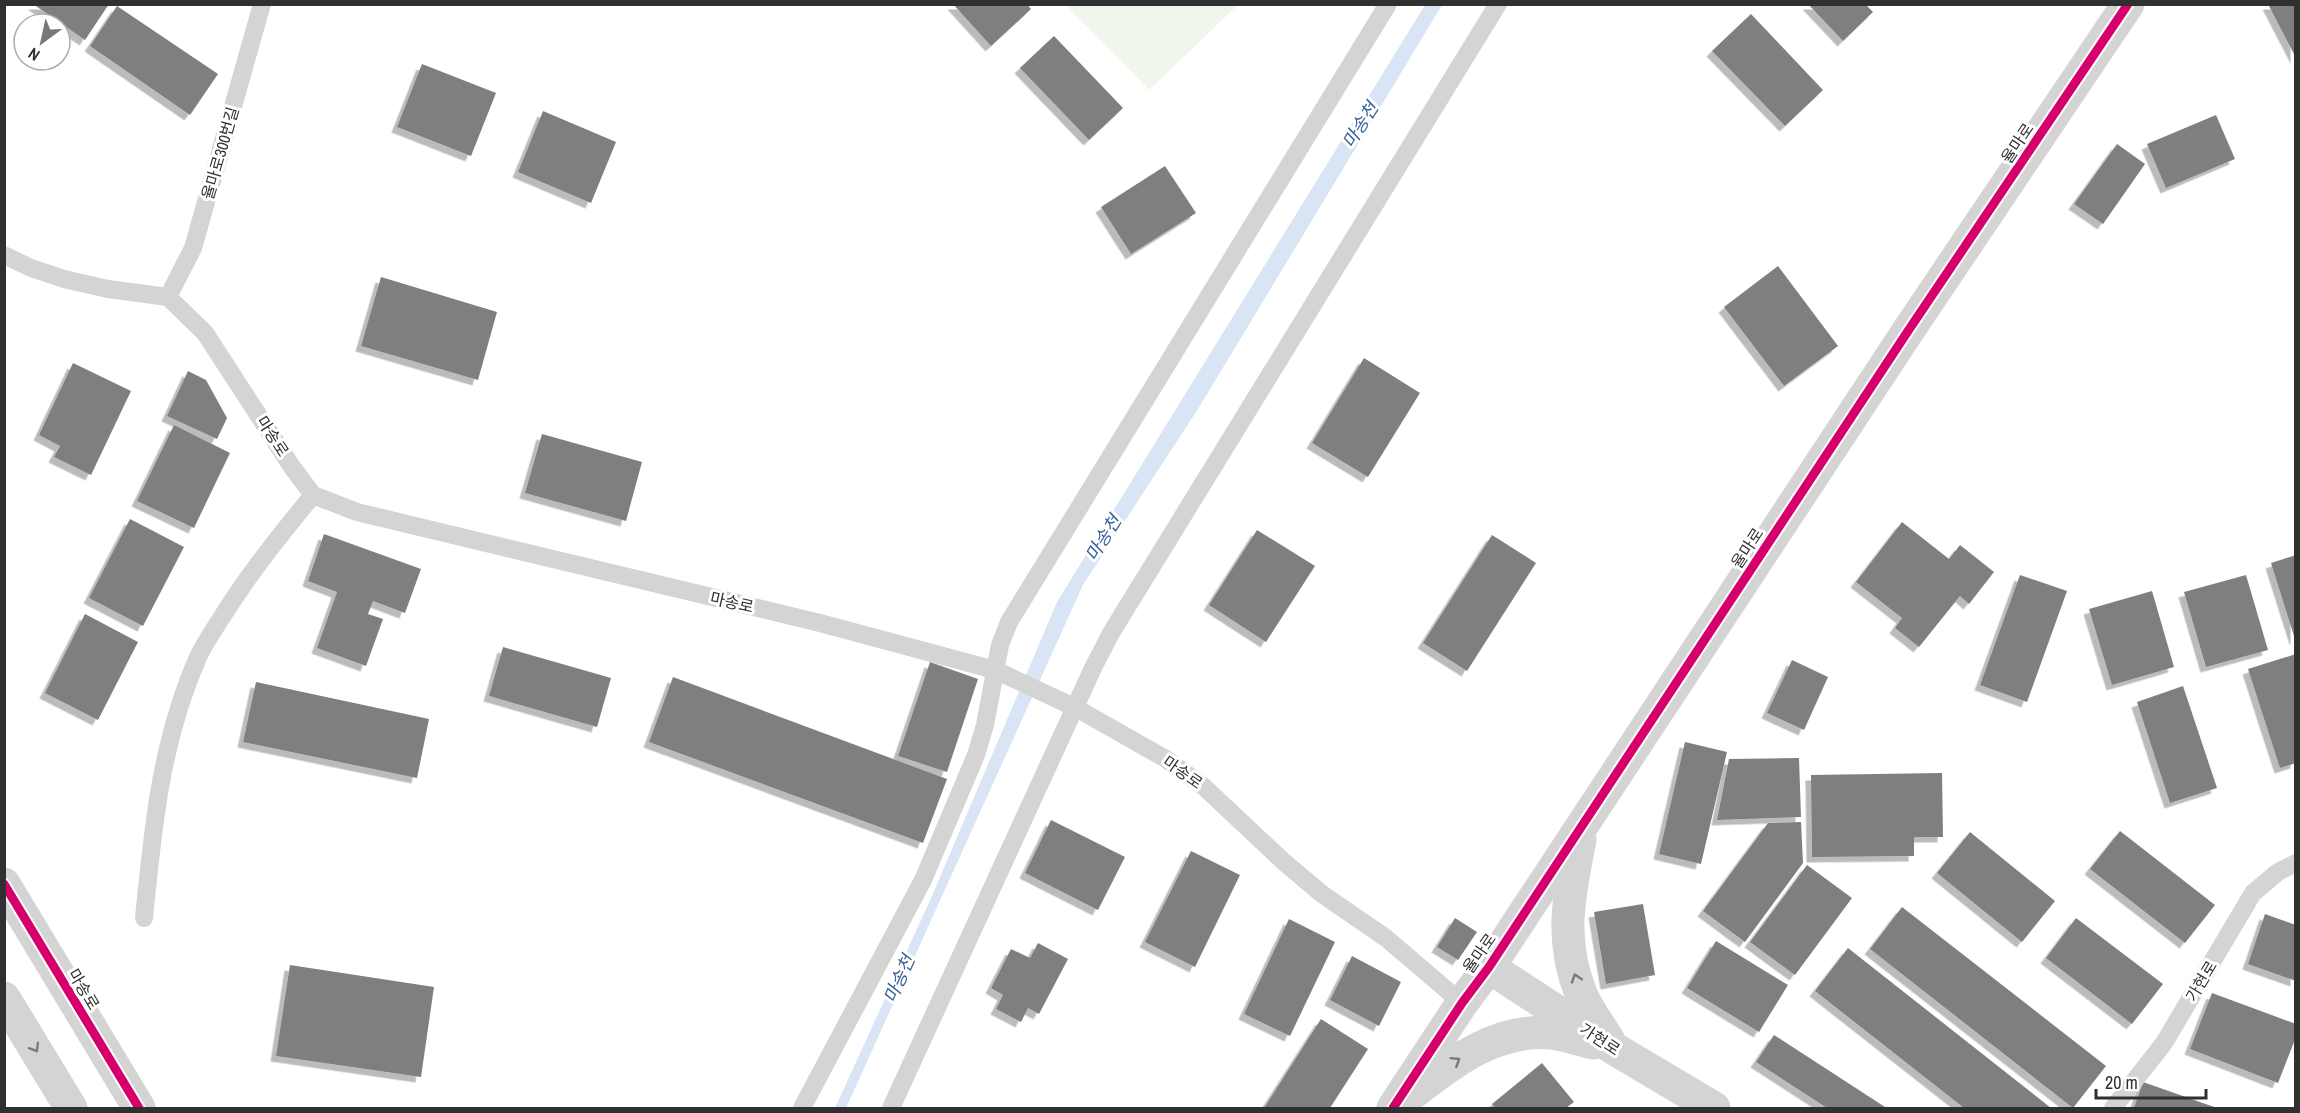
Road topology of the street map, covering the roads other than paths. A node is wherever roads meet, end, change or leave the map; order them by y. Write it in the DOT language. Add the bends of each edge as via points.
graph roads {
  1 [pos="262,4"];
  2 [pos="1388,4"];
  3 [pos="1498,4"];
  4 [pos="2128,4"];
  5 [pos="4,255"];
  6 [pos="168,297"];
  7 [pos="313,495"];
  8 [pos="1002,673"];
  9 [pos="1069,704"];
  10 [pos="1582,826"];
  11 [pos="2295,863"];
  12 [pos="4,884"];
  13 [pos="144,918"];
  14 [pos="1489,967"];
  15 [pos="4,998"];
  16 [pos="1462,1003"];
  17 [pos="1614,1048"];
  18 [pos="71,1108"];
  19 [pos="139,1108"];
  20 [pos="802,1108"];
  21 [pos="891,1108"];
  22 [pos="1393,1108"];
  23 [pos="1714,1108"];
  24 [pos="2113,1108"];
  1 -- 6 [label="lane, 율마로300번길" via="193,248"];
  2 -- 8 [label="lane" via="1009,622 1000,645"];
  3 -- 9 [label="lane"];
  4 -- 10 [label="street, 율마로"];
  5 -- 6 [label="lane" via="64,279"];
  6 -- 7 [label="lane, 마송로" via="205,333"];
  7 -- 8 [label="lane, 마송로" via="357,512 820,623"];
  7 -- 13 [label="lane" via="231,603 200,653 182,698 164,757 155,806"];
  8 -- 9 [label="lane, 마송로"];
  8 -- 20 [label="lane" via="976,755 923,880"];
  9 -- 16 [label="lane, 마송로" via="1166,759 1203,786 1284,862 1386,938"];
  9 -- 21 [label="lane"];
  10 -- 14 [label="street, 율마로"];
  17 -- 10 [label="street, one-way" via="1582,996 1566,934 1567,905"];
  11 -- 24 [label="lane, 가현로" via="2253,893 2163,1043"];
  12 -- 19 [label="street, 마송로"];
  14 -- 16 [label="street, 율마로"];
  14 -- 17 [label="street, 가현로"];
  15 -- 18 [label="street, one-way"];
  16 -- 22 [label="street, 율마로"];
  22 -- 17 [label="street, one-way" via="1450,1065 1480,1047 1512,1035 1551,1033"];
  17 -- 23 [label="street, 가현로"];
}
